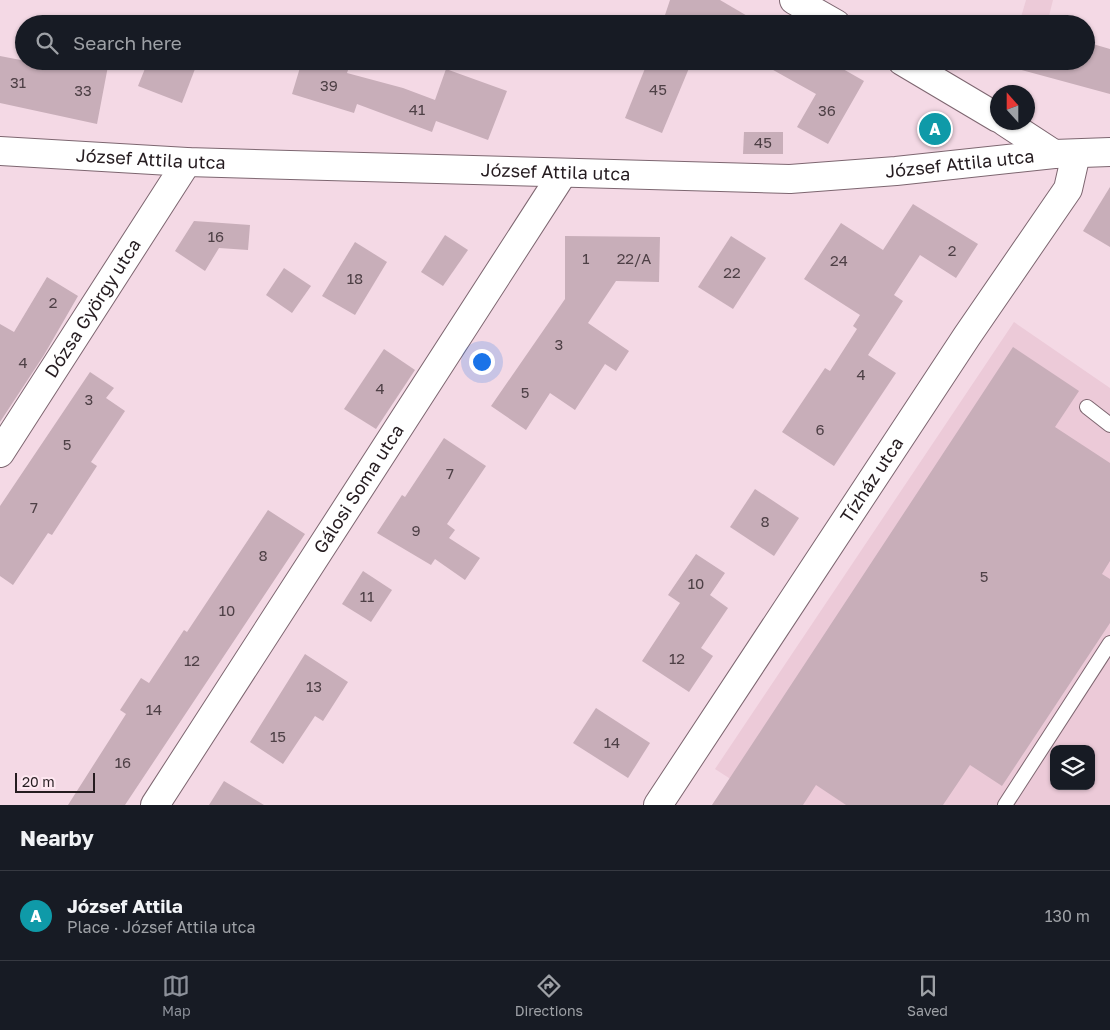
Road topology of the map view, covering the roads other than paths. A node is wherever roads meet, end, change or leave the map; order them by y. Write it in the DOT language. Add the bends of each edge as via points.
graph roads {
  1 [pos="794,0"];
  2 [pos="820,15"];
  3 [pos="917,70"];
  4 [pos="990,113"];
  5 [pos="1020,130"];
  6 [pos="0,151"];
  7 [pos="1110,152"];
  8 [pos="1065,154"];
  9 [pos="187,162"];
  10 [pos="563,173"];
  11 [pos="1087,407"];
  12 [pos="1110,425"];
  13 [pos="0,453"];
  14 [pos="1110,643"];
  15 [pos="155,805"];
  16 [pos="658,805"];
  17 [pos="1005,805"];
  1 -- 2 [label="street"];
  3 -- 4 [label="street"];
  5 -- 8 [label="street"];
  6 -- 9 [label="street, József Attila utca"];
  7 -- 8 [label="street, József Attila utca"];
  8 -- 10 [label="street, József Attila utca" via="790,179"];
  8 -- 16 [label="street, Tízház utca" via="1068,189"];
  9 -- 10 [label="street, József Attila utca"];
  9 -- 13 [label="street, Dózsa György utca"];
  10 -- 15 [label="street, Gálosi Soma utca"];
  11 -- 12 [label="lane"];
  14 -- 17 [label="lane"];
}
